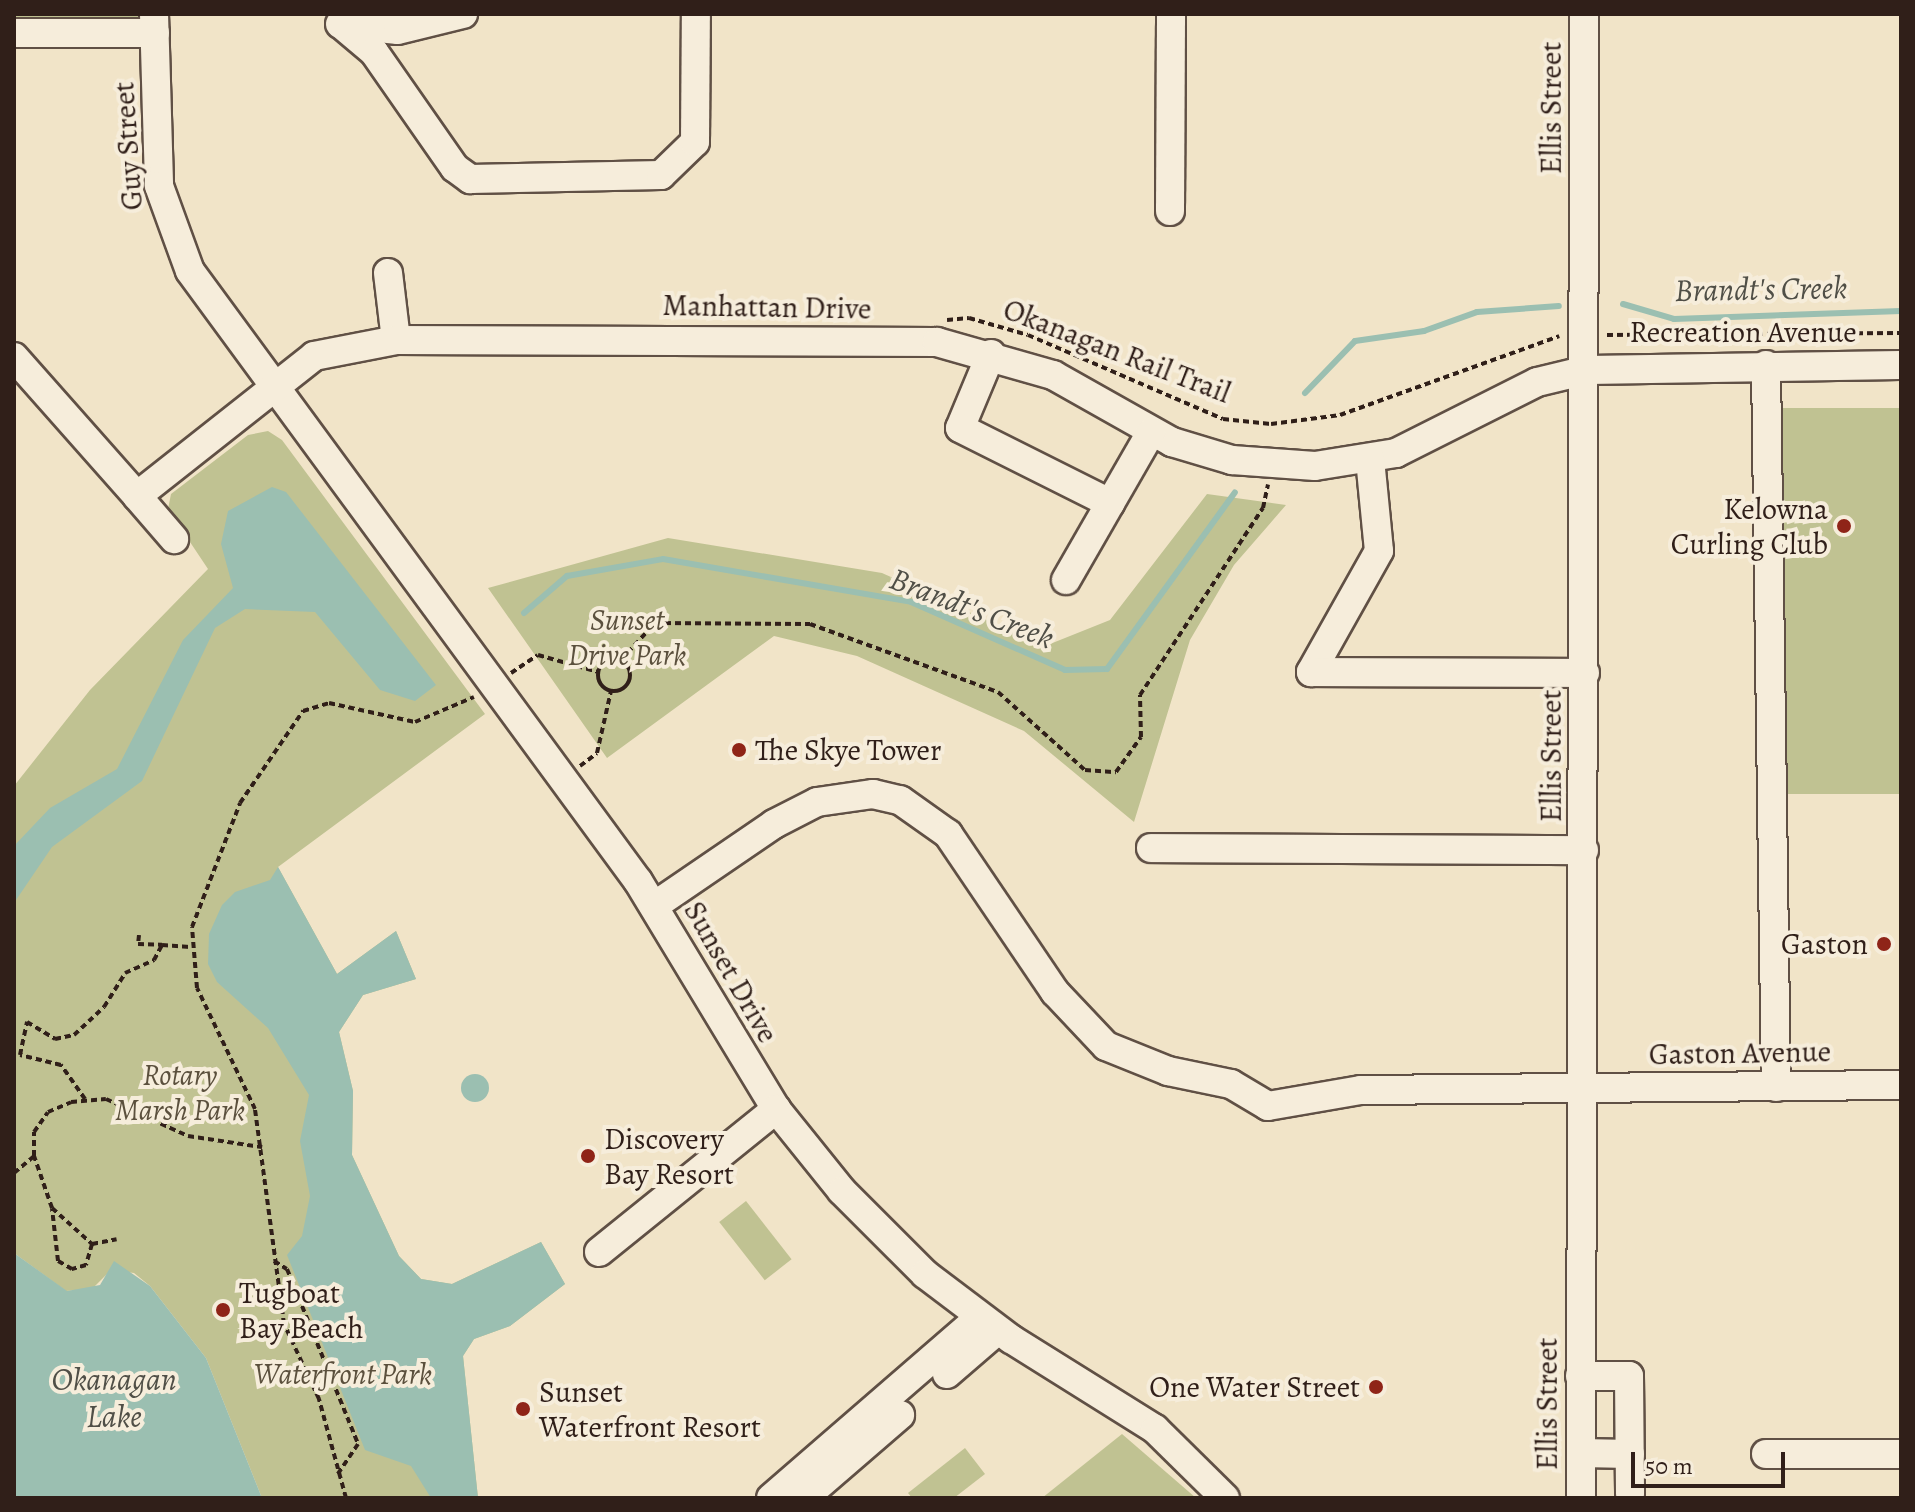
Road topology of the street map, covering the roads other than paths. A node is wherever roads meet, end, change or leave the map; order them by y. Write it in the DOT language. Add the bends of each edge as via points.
graph roads {
  1 [pos="463,14"];
  2 [pos="696,14"];
  3 [pos="1171,14"];
  4 [pos="1584,14"];
  5 [pos="334,20"];
  6 [pos="154,23"];
  7 [pos="14,33"];
  8 [pos="1170,211"];
  9 [pos="388,273"];
  10 [pos="396,340"];
  11 [pos="991,354"];
  12 [pos="14,357"];
  13 [pos="1766,365"];
  14 [pos="1901,365"];
  15 [pos="1587,370"];
  16 [pos="270,387"];
  17 [pos="1151,432"];
  18 [pos="1370,459"];
  19 [pos="137,496"];
  20 [pos="1110,503"];
  21 [pos="174,539"];
  22 [pos="1066,580"];
  23 [pos="1585,673"];
  24 [pos="1151,848"];
  25 [pos="1584,850"];
  26 [pos="654,906"];
  27 [pos="1901,1085"];
  28 [pos="1776,1087"];
  29 [pos="1580,1090"];
  30 [pos="776,1109"];
  31 [pos="599,1252"];
  32 [pos="989,1324"];
  33 [pos="1580,1376"];
  34 [pos="930,1378"];
  35 [pos="1581,1453"];
  36 [pos="1630,1454"];
  37 [pos="1766,1454"];
  38 [pos="1901,1454"];
  39 [pos="1630,1494"];
  40 [pos="771,1498"];
  41 [pos="804,1498"];
  42 [pos="1225,1498"];
  43 [pos="1581,1498"];
  1 -- 5 [label="street" via="398,30"];
  2 -- 5 [label="street" via="695,142 661,175 470,179 455,168 374,52"];
  3 -- 8 [label="street"];
  4 -- 15 [label="street, Ellis Street"];
  6 -- 7 [label="street"];
  6 -- 16 [label="street, Guy Street" via="158,168 167,221 190,271"];
  9 -- 10 [label="street"];
  10 -- 11 [label="street, Manhattan Drive" via="937,342"];
  10 -- 16 [label="street, Manhattan Drive" via="314,356"];
  11 -- 17 [label="street, Manhattan Drive" via="1053,375"];
  11 -- 20 [label="street" via="960,428"];
  12 -- 19 [label="street"];
  13 -- 14 [label="street, Recreation Avenue"];
  13 -- 15 [label="street, Recreation Avenue"];
  13 -- 28 [label="street"];
  15 -- 18 [label="street, Manhattan Drive" via="1537,382 1441,435"];
  15 -- 23 [label="street, Ellis Street"];
  16 -- 19 [label="street, Manhattan Drive"];
  16 -- 26 [label="street, Sunset Drive"];
  17 -- 18 [label="street, Manhattan Drive" via="1214,455 1270,464"];
  17 -- 20 [label="street"];
  18 -- 23 [label="street" via="1379,551 1311,672"];
  19 -- 21 [label="street"];
  20 -- 22 [label="street"];
  23 -- 25 [label="street, Ellis Street"];
  24 -- 25 [label="street"];
  25 -- 29 [label="street, Ellis Street"];
  26 -- 29 [label="street, Gaston Avenue" via="817,802 873,794 900,800 948,834 1088,1030 1137,1061 1231,1084 1255,1102 1282,1106 1361,1090"];
  26 -- 30 [label="street, Sunset Drive"];
  27 -- 28 [label="street, Gaston Avenue"];
  28 -- 29 [label="street, Gaston Avenue"];
  29 -- 33 [label="street, Ellis Street"];
  30 -- 31 [label="street"];
  30 -- 32 [label="street, Sunset Drive" via="888,1240"];
  32 -- 34 [label="street"];
  32 -- 42 [label="street, Sunset Drive" via="1155,1429"];
  33 -- 35 [label="street, Ellis Street"];
  33 -- 36 [label="street" via="1629,1376"];
  34 -- 40 [label="street"];
  34 -- 41 [label="street"];
  35 -- 36 [label="street"];
  35 -- 43 [label="street, Ellis Street"];
  36 -- 39 [label="street"];
  37 -- 38 [label="street"];
}
